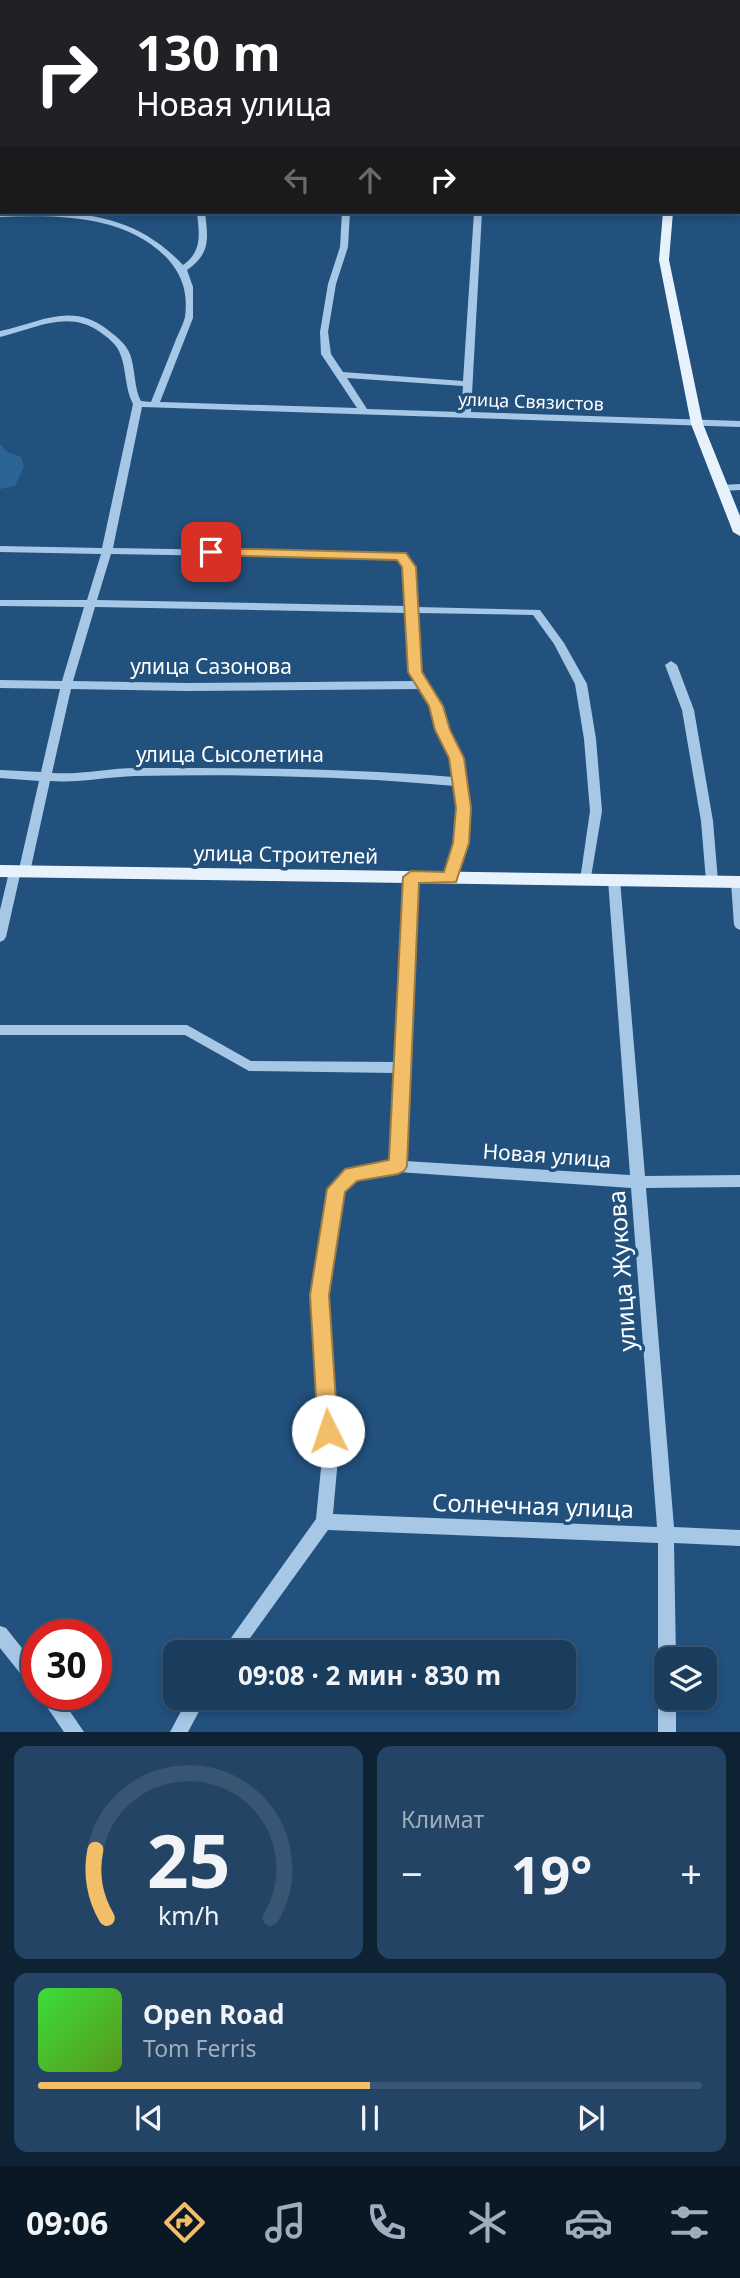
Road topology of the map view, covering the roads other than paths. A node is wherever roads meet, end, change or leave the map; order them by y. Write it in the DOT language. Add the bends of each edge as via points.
graph roads {
  1 [pos="48,214"];
  2 [pos="201,214"];
  3 [pos="346,214"];
  4 [pos="478,214"];
  5 [pos="668,214"];
  6 [pos="182,269"];
  7 [pos="0,334"];
  8 [pos="340,376"];
  9 [pos="468,384"];
  10 [pos="138,404"];
  11 [pos="154,405"];
  12 [pos="363,410"];
  13 [pos="466,413"];
  14 [pos="698,424"];
  15 [pos="740,424"];
  16 [pos="740,486"];
  17 [pos="722,488"];
  18 [pos="740,532"];
  19 [pos="0,549"];
  20 [pos="107,550"];
  21 [pos="89,602"];
  22 [pos="0,603"];
  23 [pos="410,611"];
  24 [pos="671,665"];
  25 [pos="0,684"];
  26 [pos="66,685"];
  27 [pos="422,685"];
  28 [pos="0,774"];
  29 [pos="46,777"];
  30 [pos="460,782"];
  31 [pos="13,872"];
  32 [pos="411,877"];
  33 [pos="450,878"];
  34 [pos="586,880"];
  35 [pos="614,880"];
  36 [pos="712,881"];
  37 [pos="739,882"];
  38 [pos="740,926"];
  39 [pos="0,937"];
  40 [pos="0,1030"];
  41 [pos="402,1069"];
  42 [pos="398,1166"];
  43 [pos="740,1181"];
  44 [pos="639,1182"];
  45 [pos="324,1522"];
  46 [pos="666,1535"];
  47 [pos="740,1538"];
  48 [pos="0,1634"];
  49 [pos="239,1640"];
  50 [pos="667,1647"];
  51 [pos="21,1661"];
  52 [pos="59,1710"];
  53 [pos="191,1710"];
  54 [pos="667,1710"];
  55 [pos="75,1732"];
  56 [pos="179,1732"];
  57 [pos="667,1732"];
  1 -- 6 [label="street" via="89,216 142,233"];
  2 -- 6 [label="street" via="201,253"];
  3 -- 8 [label="street" via="344,247 324,332 326,355"];
  4 -- 9 [label="street"];
  5 -- 14 [label="main road" via="664,260"];
  6 -- 11 [label="street" via="189,287 189,318"];
  7 -- 10 [label="street" via="59,316 75,316 100,327 123,349 130,392"];
  8 -- 9 [label="street, улица Связистов"];
  8 -- 12 [label="street"];
  9 -- 13 [label="street"];
  10 -- 11 [label="street, улица Связистов"];
  10 -- 20 [label="street"];
  11 -- 12 [label="street, улица Связистов"];
  12 -- 13 [label="street, улица Связистов"];
  13 -- 14 [label="street, улица Связистов"];
  14 -- 15 [label="street, улица Связистов"];
  14 -- 17 [label="main road"];
  16 -- 17 [label="street"];
  17 -- 18 [label="main road"];
  19 -- 20 [label="street"];
  20 -- 21 [label="street"];
  20 -- 23 [label="street" via="401,556 409,567"];
  21 -- 22 [label="street"];
  21 -- 23 [label="street"];
  21 -- 26 [label="street"];
  23 -- 27 [label="street" via="415,672"];
  23 -- 34 [label="street" via="536,612 559,643 581,684 590,740 596,811"];
  24 -- 36 [label="street" via="688,710"];
  25 -- 26 [label="street, улица Сазонова"];
  26 -- 27 [label="street, улица Сазонова"];
  26 -- 29 [label="street"];
  27 -- 30 [label="street" via="436,706"];
  28 -- 29 [label="street, улица Сысолетина"];
  29 -- 30 [label="street, улица Сысолетина" via="248,773 382,775"];
  29 -- 31 [label="street"];
  30 -- 33 [label="street" via="464,808 461,843"];
  31 -- 32 [label="main road, улица Строителей"];
  31 -- 39 [label="street"];
  32 -- 33 [label="main road, улица Строителей"];
  32 -- 41 [label="street"];
  33 -- 34 [label="main road, улица Строителей"];
  34 -- 35 [label="main road, улица Строителей"];
  35 -- 36 [label="main road, улица Строителей"];
  35 -- 44 [label="street, улица Жукова"];
  36 -- 37 [label="main road, улица Строителей"];
  37 -- 38 [label="street"];
  40 -- 41 [label="street" via="187,1030 249,1066"];
  41 -- 42 [label="street"];
  42 -- 44 [label="street, Новая улица"];
  42 -- 45 [label="street, Новая улица" via="352,1174 337,1189 320,1295 330,1458"];
  43 -- 44 [label="street, Новая улица"];
  44 -- 46 [label="street, улица Жукова"];
  45 -- 46 [label="street, Солнечная улица"];
  45 -- 49 [label="street"];
  46 -- 47 [label="street, Солнечная улица"];
  46 -- 50 [label="street, улица Жукова"];
  48 -- 51 [label="street"];
  52 -- 55 [label="street"];
  53 -- 56 [label="street"];
  54 -- 57 [label="street"];
}
